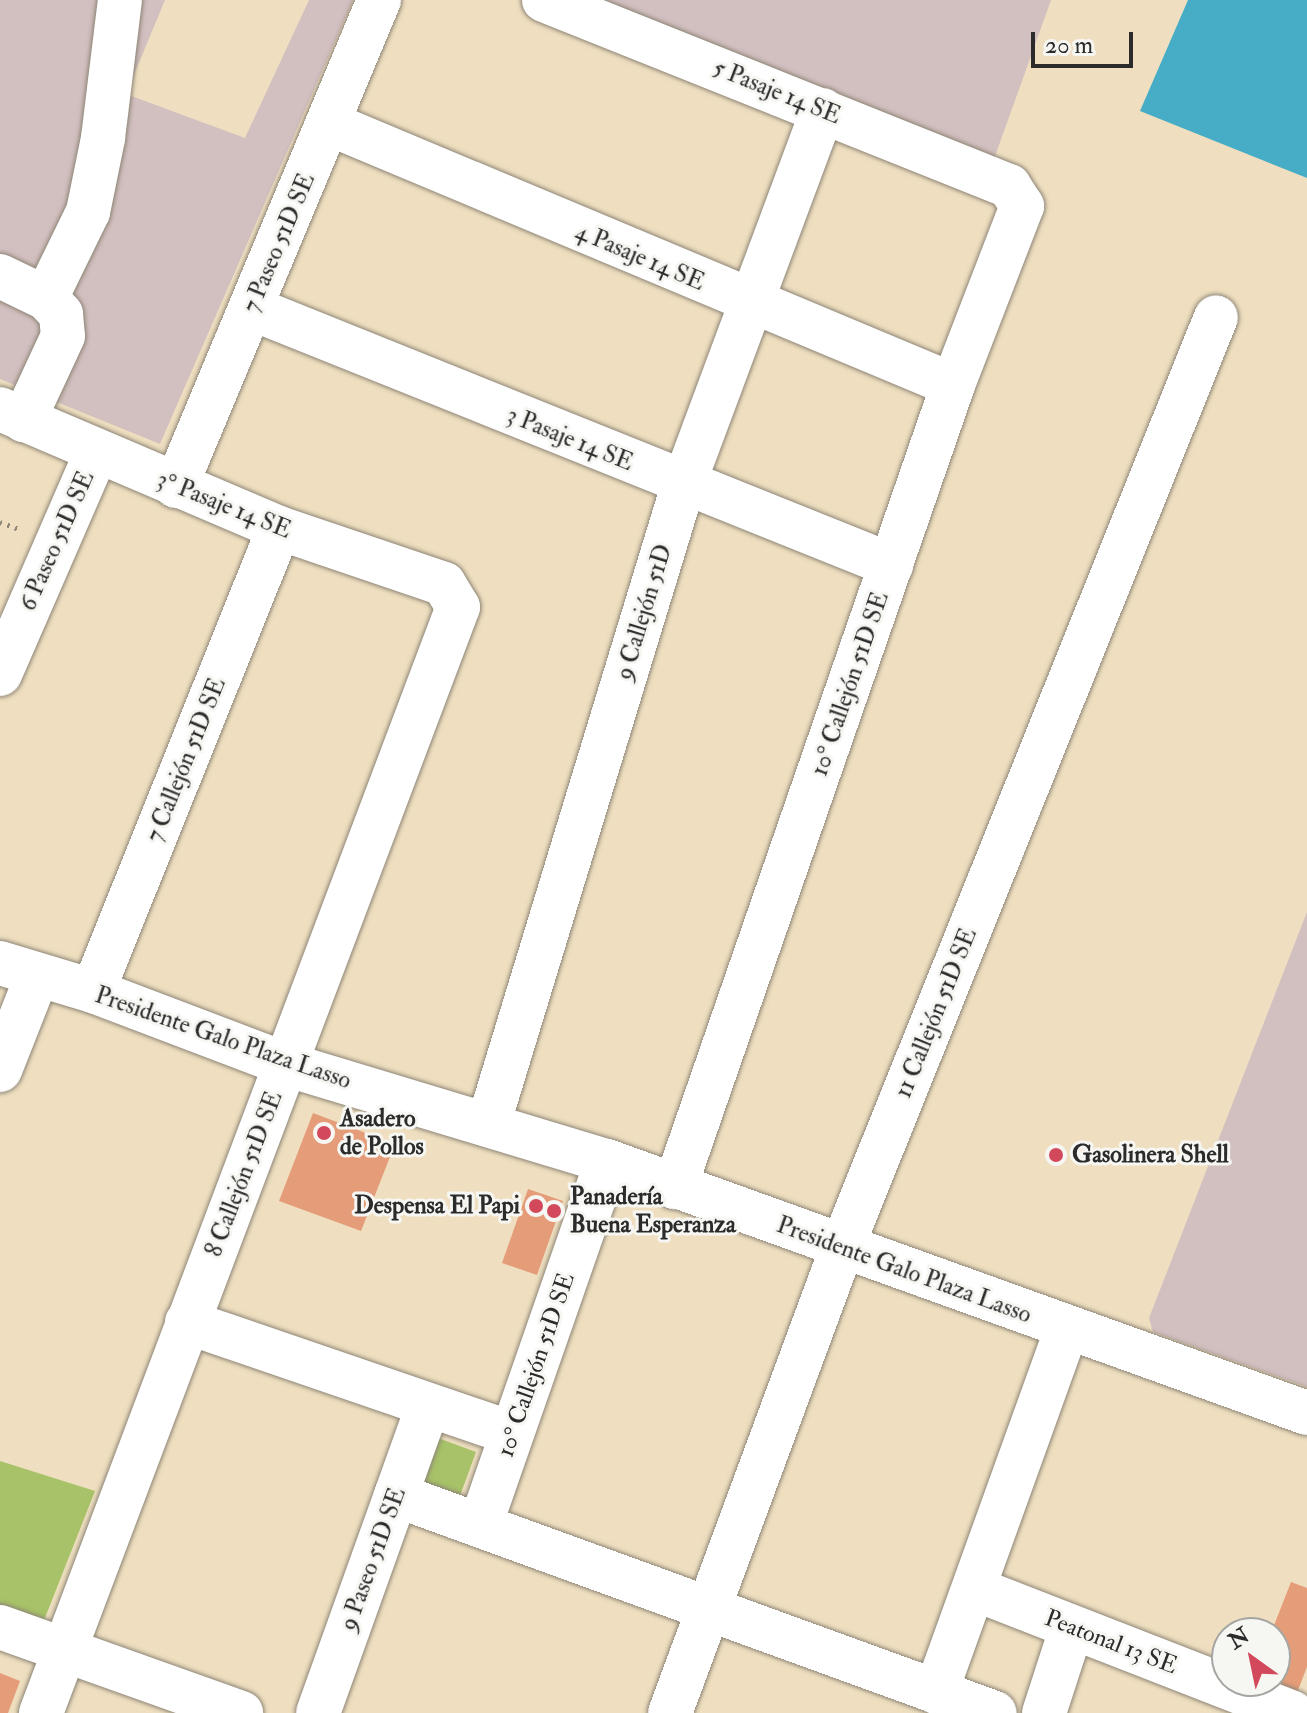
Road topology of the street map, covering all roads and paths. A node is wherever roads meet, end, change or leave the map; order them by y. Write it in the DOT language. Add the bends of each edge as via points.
graph roads {
  1 [pos="120,0"];
  2 [pos="379,0"];
  3 [pos="544,0"];
  4 [pos="823,110"];
  5 [pos="330,124"];
  6 [pos="1009,186"];
  7 [pos="0,276"];
  8 [pos="46,298"];
  9 [pos="751,304"];
  10 [pos="251,308"];
  11 [pos="1216,317"];
  12 [pos="953,385"];
  13 [pos="12,414"];
  14 [pos="96,453"];
  15 [pos="176,486"];
  16 [pos="683,486"];
  17 [pos="279,528"];
  18 [pos="891,565"];
  19 [pos="451,590"];
  20 [pos="0,674"];
  21 [pos="18,969"];
  22 [pos="93,991"];
  23 [pos="285,1064"];
  24 [pos="0,1070"];
  25 [pos="489,1122"];
  26 [pos="607,1161"];
  27 [pos="675,1187"];
  28 [pos="842,1247"];
  29 [pos="187,1322"];
  30 [pos="1067,1328"];
  31 [pos="428,1406"];
  32 [pos="1307,1413"];
  33 [pos="512,1433"];
  34 [pos="396,1495"];
  35 [pos="481,1523"];
  36 [pos="975,1589"];
  37 [pos="708,1609"];
  38 [pos="0,1627"];
  39 [pos="1072,1627"];
  40 [pos="64,1650"];
  41 [pos="936,1692"];
  42 [pos="41,1713"];
  43 [pos="241,1713"];
  44 [pos="318,1713"];
  45 [pos="670,1713"];
  46 [pos="995,1713"];
  47 [pos="1044,1713"];
  48 [pos="1293,1713"];
  1 -- 8 [label="street" via="88,212"];
  2 -- 5 [label="street, 7 Paseo 51D SE"];
  3 -- 4 [label="street, 5 Pasaje 14 SE"];
  4 -- 6 [label="street, 5 Pasaje 14 SE"];
  4 -- 9 [label="street, 9 Callejón 51D"];
  5 -- 9 [label="street, 4 Pasaje 14 SE"];
  5 -- 10 [label="street, 7 Paseo 51D SE"];
  6 -- 12 [label="street, 10° Callejón 51D SE" via="1022,206"];
  7 -- 8 [label="street"];
  8 -- 13 [label="street" via="61,314 63,336"];
  9 -- 12 [label="street, 4 Pasaje 14 SE"];
  9 -- 16 [label="street, 9 Callejón 51D"];
  10 -- 15 [label="street, 7 Paseo 51D SE"];
  10 -- 16 [label="street, 3 Pasaje 14 SE"];
  11 -- 28 [label="street, 11 Callejón 51D SE"];
  12 -- 18 [label="street, 10° Callejón 51D SE"];
  13 -- 14 [label="street, 3° Pasaje 14 SE"];
  14 -- 15 [label="street, 3° Pasaje 14 SE"];
  14 -- 20 [label="street, 6 Paseo 51D SE"];
  15 -- 17 [label="street, 3° Pasaje 14 SE"];
  16 -- 18 [label="street, 3 Pasaje 14 SE"];
  16 -- 25 [label="street, 9 Callejón 51D"];
  17 -- 19 [label="street, 3° Pasaje 14 SE"];
  17 -- 22 [label="street, 7 Callejón 51D SE"];
  18 -- 27 [label="street, 10° Callejón 51D SE"];
  19 -- 23 [label="street, 8 Callejón 51D SE" via="458,607"];
  21 -- 22 [label="street, Presidente Galo Plaza Lasso"];
  21 -- 24 [label="street"];
  22 -- 23 [label="street, Presidente Galo Plaza Lasso"];
  23 -- 25 [label="street, Presidente Galo Plaza Lasso"];
  23 -- 29 [label="street, 8 Callejón 51D SE"];
  25 -- 26 [label="street, Presidente Galo Plaza Lasso"];
  26 -- 27 [label="street, Presidente Galo Plaza Lasso"];
  26 -- 33 [label="street, 10° Callejón 51D SE"];
  27 -- 28 [label="street, Presidente Galo Plaza Lasso"];
  28 -- 30 [label="street, Presidente Galo Plaza Lasso"];
  28 -- 37 [label="street, 11 Callejón 51D SE"];
  29 -- 31 [label="street"];
  29 -- 40 [label="street, 8 Callejón 51D SE"];
  30 -- 32 [label="street, Presidente Galo Plaza Lasso"];
  30 -- 36 [label="street"];
  31 -- 33 [label="street"];
  31 -- 34 [label="street, 9 Paseo 51D SE"];
  33 -- 35 [label="street, 10° Callejón 51D SE"];
  34 -- 35 [label="street"];
  34 -- 44 [label="street, 9 Paseo 51D SE"];
  35 -- 37 [label="street"];
  36 -- 39 [label="street, Peatonal 13 SE"];
  36 -- 41 [label="street"];
  37 -- 41 [label="street"];
  37 -- 45 [label="street, 11 Callejón 51D SE"];
  38 -- 40 [label="street"];
  39 -- 47 [label="street"];
  39 -- 48 [label="street, Peatonal 13 SE"];
  40 -- 42 [label="street, 8 Callejón 51D SE"];
  40 -- 43 [label="street"];
  41 -- 46 [label="street"];
}
